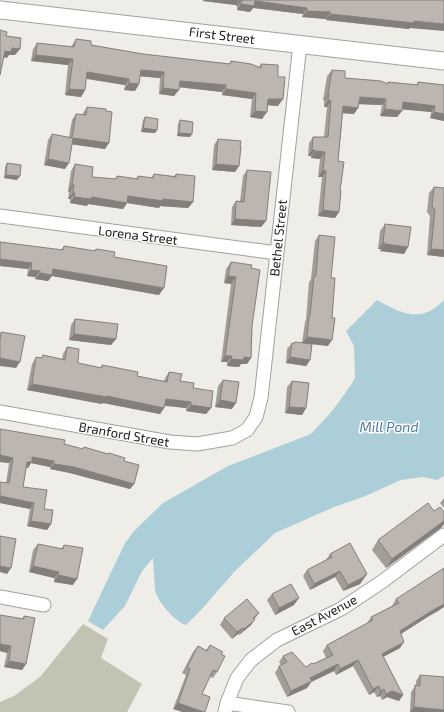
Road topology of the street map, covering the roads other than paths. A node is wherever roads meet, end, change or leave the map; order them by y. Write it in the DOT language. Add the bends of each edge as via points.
graph roads {
  1 [pos="0,10"];
  2 [pos="300,44"];
  3 [pos="444,60"];
  4 [pos="0,216"];
  5 [pos="277,253"];
  6 [pos="0,412"];
  7 [pos="247,430"];
  8 [pos="444,535"];
  9 [pos="0,597"];
  10 [pos="44,605"];
  11 [pos="226,707"];
  12 [pos="288,712"];
  1 -- 2 [label="street, First Street"];
  2 -- 3 [label="street, First Street"];
  2 -- 5 [label="street, Bethel Street"];
  4 -- 5 [label="street, Lorena Street"];
  5 -- 7 [label="street, Bethel Street" via="261,398 256,417"];
  6 -- 7 [label="street, Branford Street" via="170,442 197,444 232,438"];
  8 -- 11 [label="street, East Avenue" via="341,609 277,640 251,660 237,678"];
  9 -- 10 [label="street"];
  11 -- 12 [label="street"];
}
